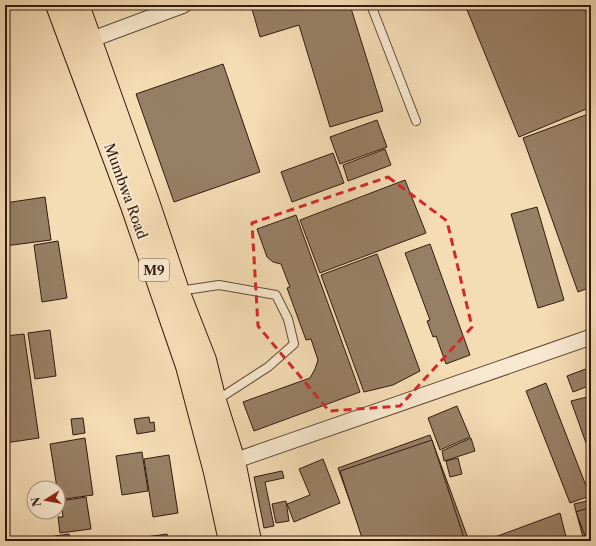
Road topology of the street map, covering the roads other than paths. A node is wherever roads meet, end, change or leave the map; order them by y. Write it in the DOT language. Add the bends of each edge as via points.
graph roads {
  1 [pos="57,5"];
  2 [pos="78,5"];
  3 [pos="184,5"];
  4 [pos="370,5"];
  5 [pos="81,43"];
  6 [pos="416,121"];
  7 [pos="178,291"];
  8 [pos="591,337"];
  9 [pos="196,363"];
  10 [pos="215,401"];
  11 [pos="234,461"];
  12 [pos="230,541"];
  13 [pos="250,541"];
  1 -- 5 [label="main road, Mumbwa Road / M9"];
  2 -- 5 [label="main road, Mumbwa Road / M9"];
  3 -- 5 [label="street"];
  4 -- 6 [label="lane"];
  5 -- 7 [label="main road, Mumbwa Road / M9" via="147,199"];
  5 -- 9 [label="main road, Mumbwa Road / M9" via="132,206"];
  7 -- 9 [label="main road, Mumbwa Road / M9"];
  7 -- 10 [label="lane" via="219,285 276,295 288,319 294,344 268,367"];
  8 -- 11 [label="street"];
  9 -- 10 [label="main road, Mumbwa Road / M9"];
  9 -- 12 [label="main road, Mumbwa Road / M9"];
  10 -- 11 [label="main road, Mumbwa Road / M9"];
  11 -- 13 [label="main road, Mumbwa Road / M9"];
}
